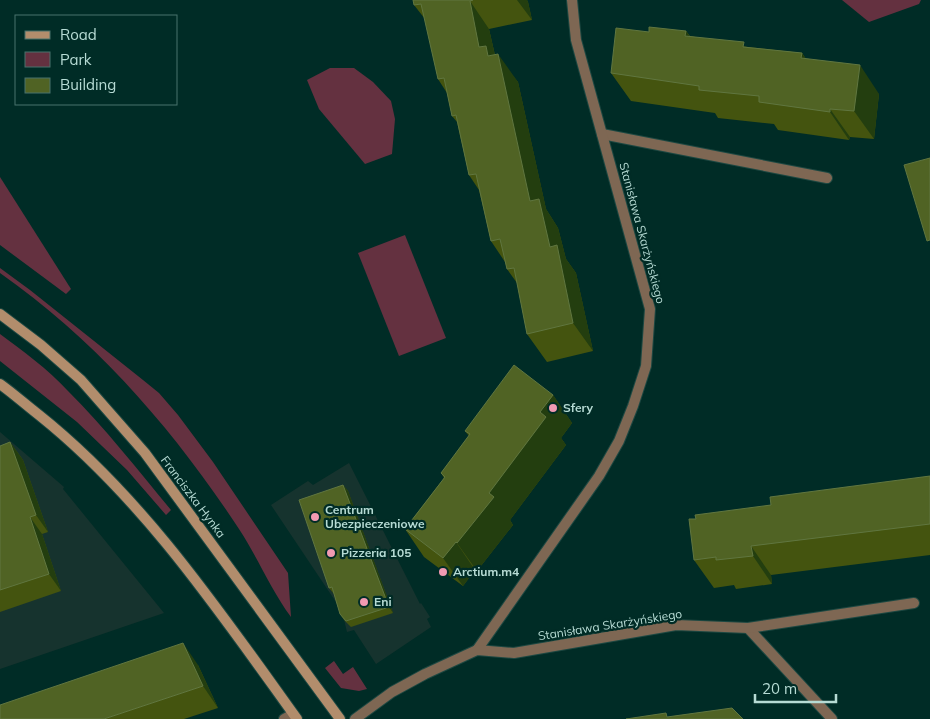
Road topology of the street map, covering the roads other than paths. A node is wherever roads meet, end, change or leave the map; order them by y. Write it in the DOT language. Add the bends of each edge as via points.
graph roads {
  1 [pos="572,0"];
  2 [pos="602,134"];
  3 [pos="827,178"];
  4 [pos="0,314"];
  5 [pos="0,384"];
  6 [pos="914,603"];
  7 [pos="748,628"];
  8 [pos="476,650"];
  9 [pos="291,717"];
  10 [pos="340,719"];
  11 [pos="355,719"];
  12 [pos="832,719"];
  1 -- 2 [label="street, Stanisława Skarżyńskiego" via="576,40"];
  2 -- 3 [label="street"];
  2 -- 8 [label="street, Stanisława Skarżyńskiego" via="650,309 644,372 620,440 599,476"];
  4 -- 10 [label="main road, Franciszka Hynka" via="80,380 139,446"];
  5 -- 9 [label="main road" via="58,430 133,503 195,580"];
  6 -- 7 [label="street, Stanisława Skarżyńskiego"];
  7 -- 8 [label="street, Stanisława Skarżyńskiego" via="676,625 514,653"];
  7 -- 12 [label="street"];
  8 -- 11 [label="street, Stanisława Skarżyńskiego" via="392,692"];
}
